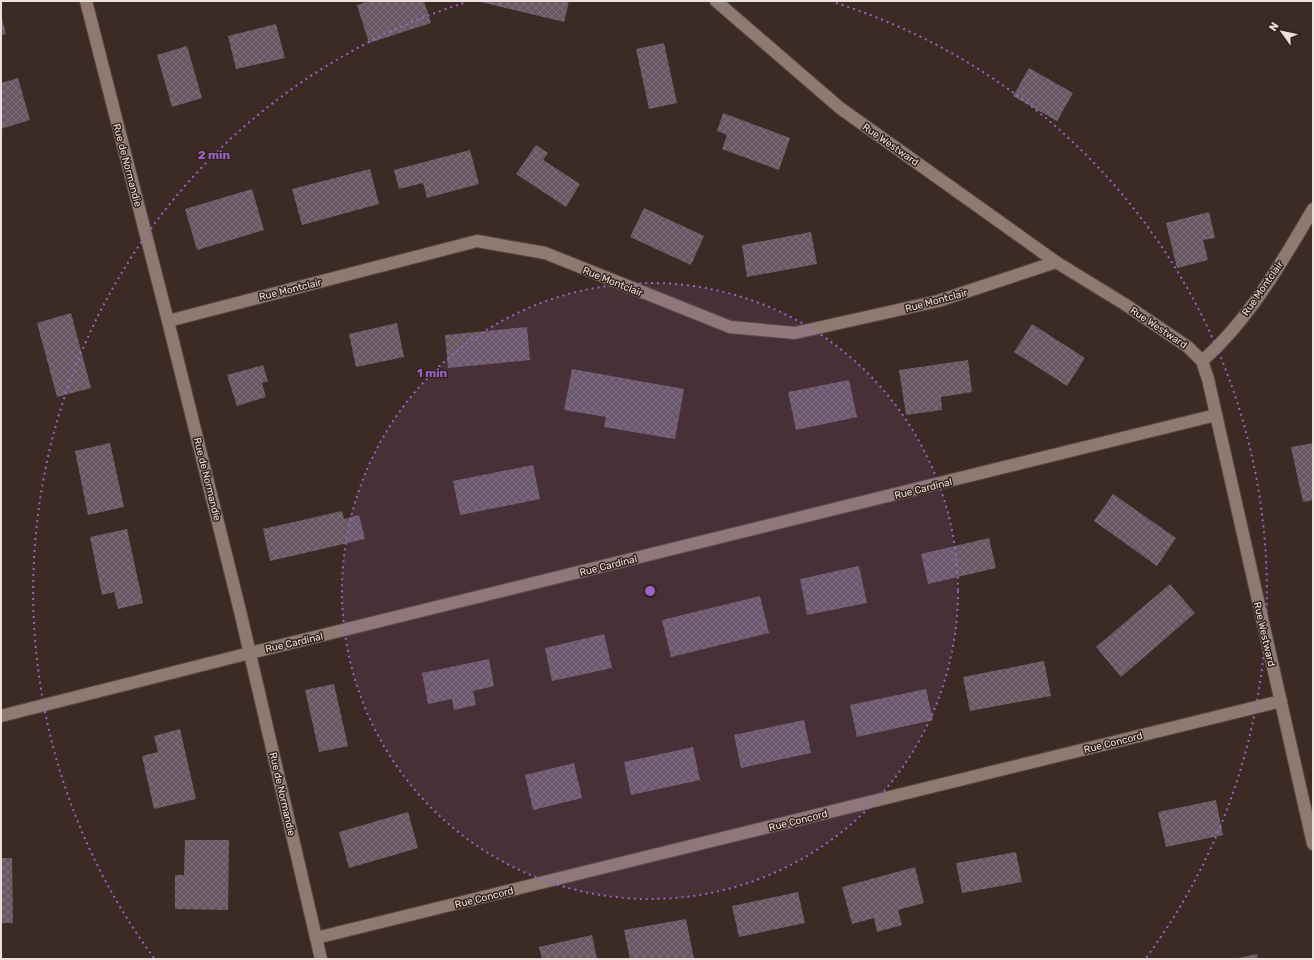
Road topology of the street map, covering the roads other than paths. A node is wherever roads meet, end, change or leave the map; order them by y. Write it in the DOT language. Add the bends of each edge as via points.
graph roads {
  1 [pos="86,1"];
  2 [pos="716,1"];
  3 [pos="1313,209"];
  4 [pos="1056,262"];
  5 [pos="168,320"];
  6 [pos="1202,361"];
  7 [pos="1216,416"];
  8 [pos="250,652"];
  9 [pos="1281,701"];
  10 [pos="1,716"];
  11 [pos="1313,844"];
  12 [pos="316,938"];
  13 [pos="321,959"];
  1 -- 5 [label="street, Rue de Normandie"];
  2 -- 4 [label="street, Rue Westward" via="840,108"];
  3 -- 6 [label="street, Rue Montclair" via="1254,301 1221,343"];
  4 -- 5 [label="street, Rue Montclair" via="938,301 795,333 730,327 545,253 477,241"];
  4 -- 6 [label="street, Rue Westward" via="1188,347"];
  5 -- 8 [label="street, Rue de Normandie"];
  6 -- 7 [label="street, Rue Westward"];
  7 -- 8 [label="street, Rue Cardinal"];
  7 -- 9 [label="street, Rue Westward"];
  8 -- 10 [label="street, Rue Cardinal"];
  8 -- 12 [label="street, Rue de Normandie"];
  9 -- 11 [label="street, Rue Westward"];
  9 -- 12 [label="street, Rue Concord"];
  12 -- 13 [label="street, Rue de Normandie"];
}
